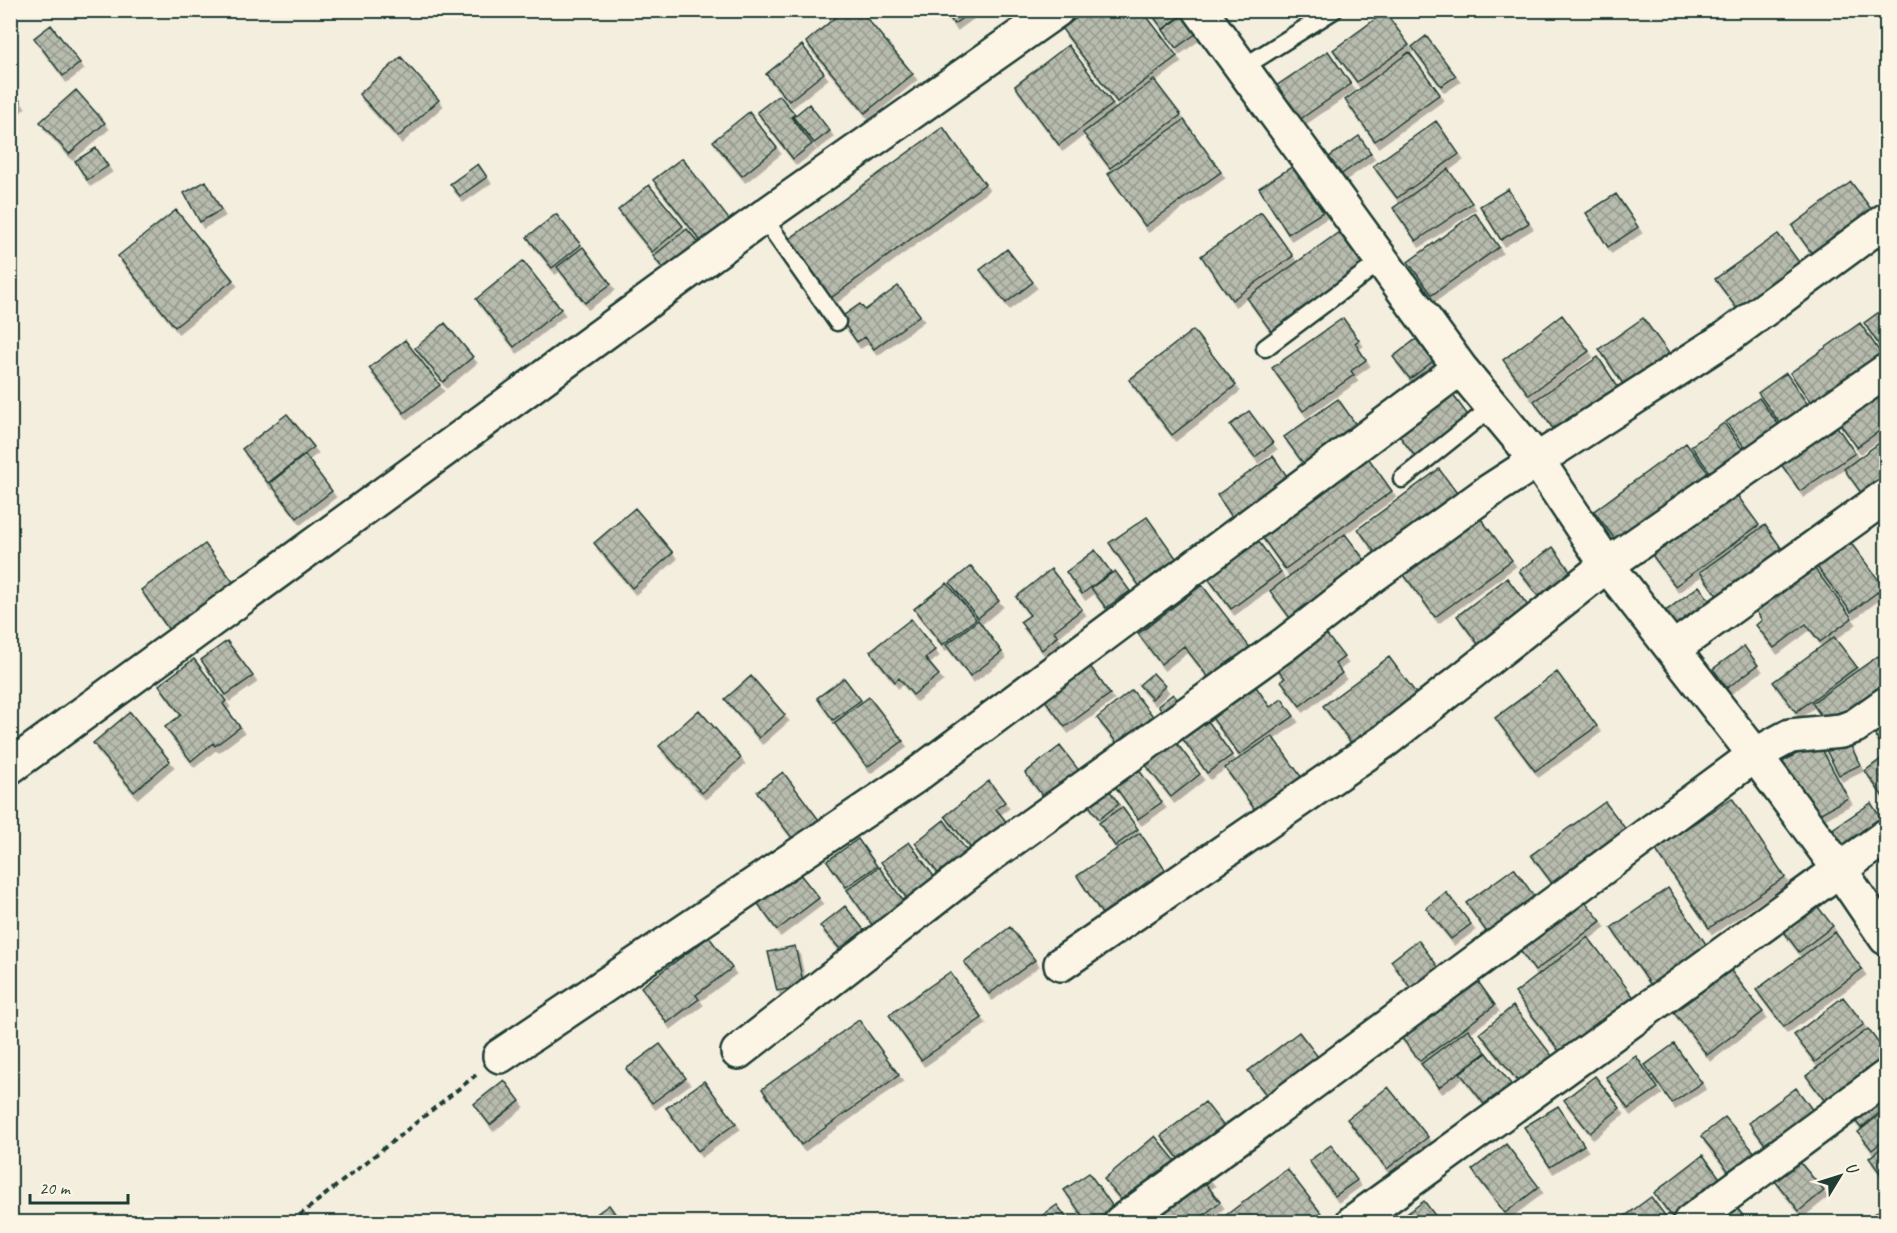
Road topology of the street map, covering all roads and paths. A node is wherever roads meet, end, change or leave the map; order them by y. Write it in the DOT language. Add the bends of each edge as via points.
graph roads {
  1 [pos="1057,10"];
  2 [pos="1200,10"];
  3 [pos="1334,10"];
  4 [pos="1242,68"];
  5 [pos="763,217"];
  6 [pos="1887,220"];
  7 [pos="1382,261"];
  8 [pos="837,322"];
  9 [pos="1265,348"];
  10 [pos="1460,368"];
  11 [pos="1887,372"];
  12 [pos="1492,407"];
  13 [pos="1537,460"];
  14 [pos="1402,479"];
  15 [pos="1887,496"];
  16 [pos="1607,565"];
  17 [pos="1674,648"];
  18 [pos="1887,704"];
  19 [pos="1755,755"];
  20 [pos="10,767"];
  21 [pos="1887,836"];
  22 [pos="1840,870"];
  23 [pos="1887,938"];
  24 [pos="1061,964"];
  25 [pos="738,1052"];
  26 [pos="500,1056"];
  27 [pos="1887,1077"];
  28 [pos="291,1222"];
  29 [pos="1121,1222"];
  30 [pos="1353,1222"];
  31 [pos="1690,1222"];
  1 -- 5 [label="street"];
  2 -- 4 [label="street"];
  3 -- 4 [label="lane"];
  4 -- 7 [label="street"];
  5 -- 8 [label="lane"];
  5 -- 20 [label="street"];
  6 -- 13 [label="street" via="1726,338"];
  7 -- 9 [label="lane"];
  7 -- 10 [label="street"];
  10 -- 12 [label="street"];
  10 -- 26 [label="street" via="914,777"];
  11 -- 16 [label="street"];
  12 -- 13 [label="street"];
  12 -- 14 [label="lane"];
  13 -- 16 [label="street"];
  13 -- 25 [label="street" via="1479,498 1276,651 993,853"];
  15 -- 17 [label="street"];
  16 -- 17 [label="street"];
  16 -- 24 [label="street" via="1386,740"];
  17 -- 19 [label="street"];
  18 -- 19 [label="street" via="1855,726 1790,736"];
  19 -- 22 [label="street"];
  19 -- 29 [label="street"];
  21 -- 22 [label="street"];
  22 -- 23 [label="street"];
  22 -- 30 [label="street"];
  26 -- 28 [label="path"];
  27 -- 31 [label="street"];
}
